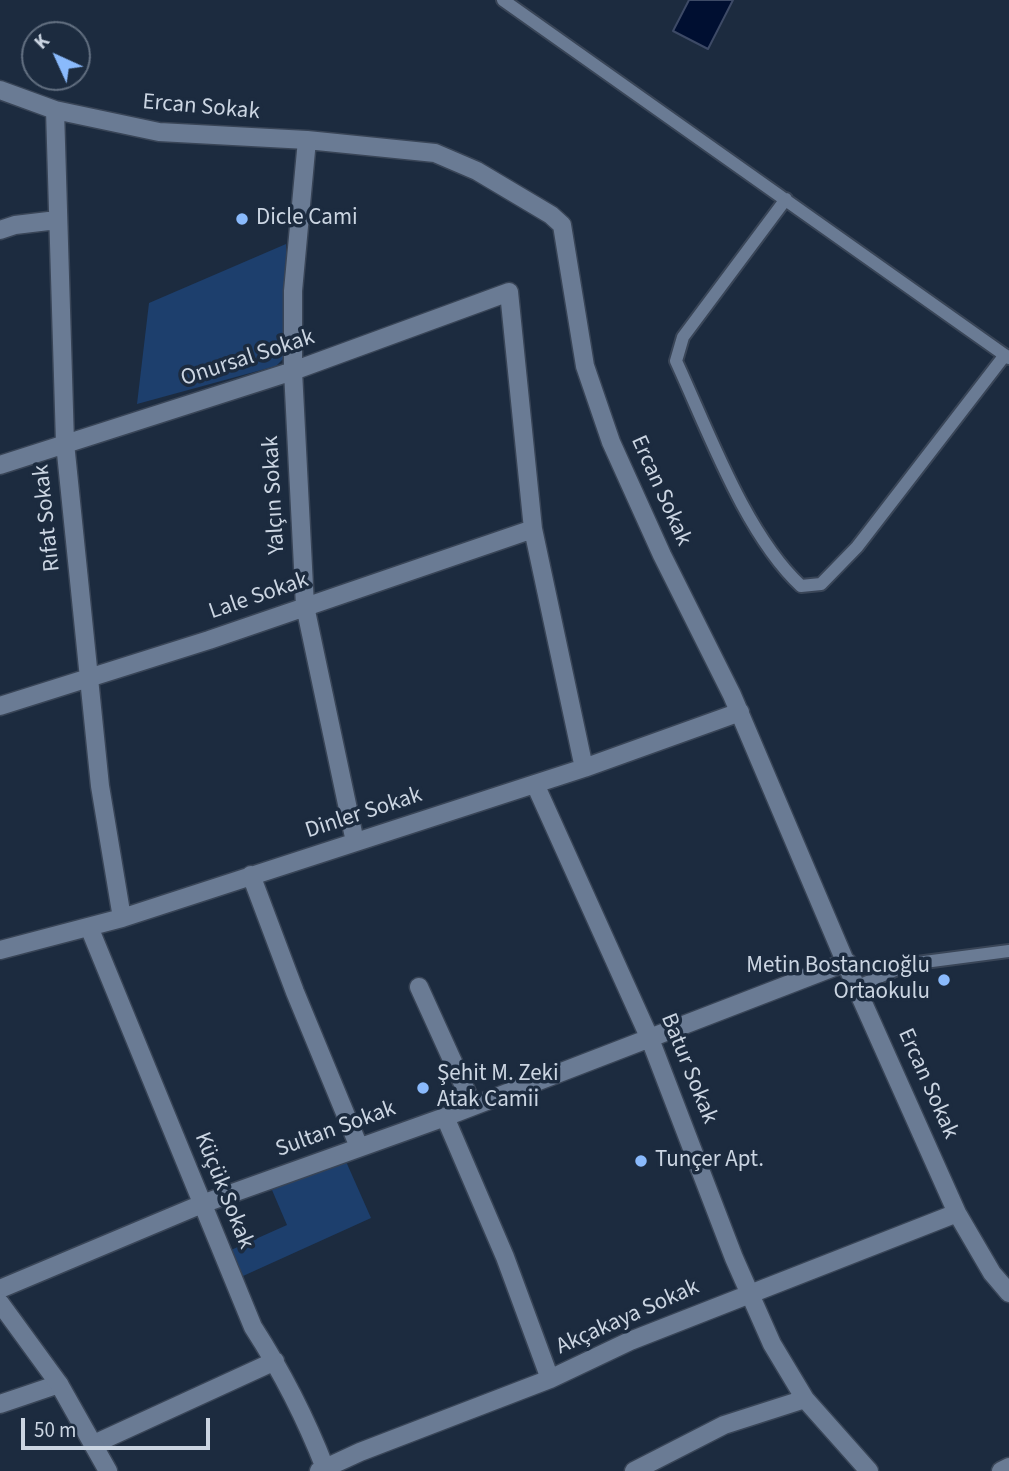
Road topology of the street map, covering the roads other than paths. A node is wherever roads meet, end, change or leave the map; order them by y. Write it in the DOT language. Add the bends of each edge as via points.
graph roads {
  1 [pos="503,0"];
  2 [pos="0,90"];
  3 [pos="55,110"];
  4 [pos="307,140"];
  5 [pos="786,199"];
  6 [pos="57,220"];
  7 [pos="0,230"];
  8 [pos="1007,356"];
  9 [pos="293,371"];
  10 [pos="65,443"];
  11 [pos="0,465"];
  12 [pos="533,529"];
  13 [pos="305,606"];
  14 [pos="89,677"];
  15 [pos="0,706"];
  16 [pos="740,712"];
  17 [pos="583,768"];
  18 [pos="535,784"];
  19 [pos="355,842"];
  20 [pos="251,875"];
  21 [pos="122,918"];
  22 [pos="89,927"];
  23 [pos="0,950"];
  24 [pos="1009,951"];
  25 [pos="847,962"];
  26 [pos="419,987"];
  27 [pos="856,987"];
  28 [pos="650,1039"];
  29 [pos="473,1106"];
  30 [pos="444,1117"];
  31 [pos="359,1147"];
  32 [pos="202,1204"];
  33 [pos="957,1213"];
  34 [pos="0,1289"];
  35 [pos="749,1293"];
  36 [pos="1009,1293"];
  37 [pos="0,1303"];
  38 [pos="275,1361"];
  39 [pos="550,1379"];
  40 [pos="60,1384"];
  41 [pos="805,1399"];
  42 [pos="0,1404"];
  43 [pos="94,1444"];
  44 [pos="1009,1467"];
  45 [pos="322,1470"];
  46 [pos="108,1471"];
  47 [pos="634,1471"];
  48 [pos="869,1471"];
  49 [pos="1001,1471"];
  1 -- 5 [label="lane"];
  2 -- 3 [label="street, Ercan Sokak"];
  3 -- 4 [label="street, Ercan Sokak" via="159,132"];
  3 -- 6 [label="street, Rıfat Sokak"];
  4 -- 9 [label="street, Yalçın Sokak" via="293,291"];
  4 -- 16 [label="street, Ercan Sokak" via="435,153 477,171 562,225 585,366 611,442"];
  5 -- 8 [label="lane"];
  5 -- 8 [label="lane" via="683,337 676,361 740,498 782,568 801,586 821,584 857,547"];
  6 -- 7 [label="street"];
  6 -- 10 [label="street, Rıfat Sokak"];
  9 -- 10 [label="street, Onursal Sokak"];
  9 -- 12 [label="street, Onursal Sokak" via="509,292"];
  9 -- 13 [label="street, Yalçın Sokak"];
  10 -- 11 [label="street, Onursal Sokak"];
  10 -- 14 [label="street, Rıfat Sokak"];
  12 -- 13 [label="street, Lale Sokak"];
  12 -- 17 [label="street"];
  13 -- 14 [label="street, Lale Sokak"];
  13 -- 19 [label="street, Yalçın Sokak"];
  14 -- 15 [label="street, Lale Sokak"];
  14 -- 21 [label="street, Rıfat Sokak" via="100,786"];
  16 -- 17 [label="street, Dinler Sokak"];
  16 -- 25 [label="street, Ercan Sokak"];
  17 -- 18 [label="street, Dinler Sokak"];
  18 -- 19 [label="street, Dinler Sokak"];
  18 -- 28 [label="street, Batur Sokak"];
  19 -- 20 [label="street, Dinler Sokak"];
  20 -- 21 [label="street, Dinler Sokak"];
  20 -- 31 [label="street"];
  21 -- 22 [label="street, Dinler Sokak"];
  22 -- 23 [label="street, Dinler Sokak"];
  22 -- 32 [label="street, Küçük Sokak"];
  24 -- 27 [label="lane" via="909,964"];
  25 -- 27 [label="street, Ercan Sokak"];
  25 -- 28 [label="street, Sultan Sokak"];
  26 -- 29 [label="street"];
  27 -- 33 [label="street, Ercan Sokak"];
  28 -- 29 [label="street, Sultan Sokak"];
  28 -- 35 [label="street, Batur Sokak"];
  29 -- 30 [label="street, Sultan Sokak"];
  30 -- 31 [label="street, Sultan Sokak"];
  30 -- 39 [label="street" via="505,1257"];
  31 -- 32 [label="street, Sultan Sokak"];
  32 -- 34 [label="street, Sultan Sokak"];
  32 -- 38 [label="street, Küçük Sokak" via="253,1327"];
  33 -- 35 [label="street, Akçakaya Sokak"];
  33 -- 36 [label="street, Ercan Sokak"];
  35 -- 39 [label="street, Akçakaya Sokak"];
  35 -- 41 [label="street, Batur Sokak"];
  37 -- 40 [label="street"];
  38 -- 43 [label="street"];
  38 -- 45 [label="street, Küçük Sokak" via="312,1434"];
  39 -- 45 [label="street, Akçakaya Sokak"];
  40 -- 42 [label="street"];
  40 -- 43 [label="street"];
  41 -- 47 [label="street" via="724,1425"];
  41 -- 48 [label="street, Batur Sokak"];
  43 -- 46 [label="street"];
  44 -- 49 [label="street"];
}
